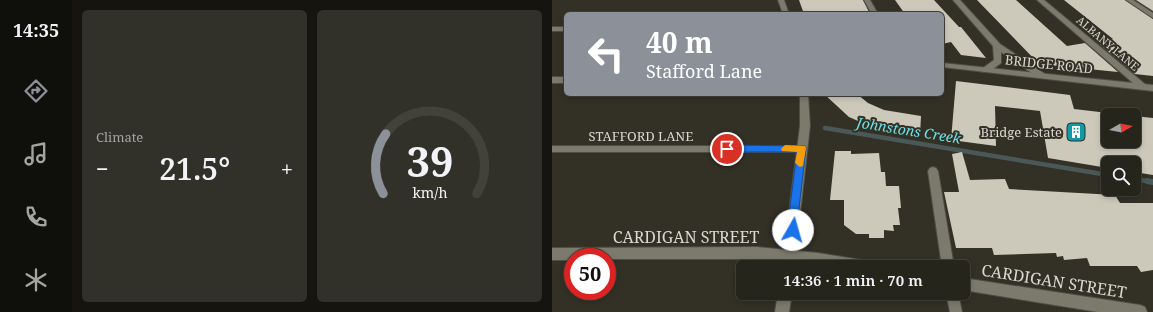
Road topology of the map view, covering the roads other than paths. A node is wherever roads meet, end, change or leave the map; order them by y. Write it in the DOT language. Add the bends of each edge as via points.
graph roads {
  1 [pos="781,0"];
  2 [pos="867,0"];
  3 [pos="956,0"];
  4 [pos="1040,0"];
  5 [pos="1129,0"];
  6 [pos="785,12"];
  7 [pos="874,12"];
  8 [pos="1153,16"];
  9 [pos="552,29"];
  10 [pos="564,29"];
  11 [pos="998,46"];
  12 [pos="944,65"];
  13 [pos="986,70"];
  14 [pos="1042,76"];
  15 [pos="552,80"];
  16 [pos="564,80"];
  17 [pos="1143,87"];
  18 [pos="1153,88"];
  19 [pos="804,96"];
  20 [pos="802,148"];
  21 [pos="552,149"];
  22 [pos="934,171"];
  23 [pos="552,254"];
  24 [pos="782,260"];
  25 [pos="789,260"];
  26 [pos="808,260"];
  27 [pos="824,260"];
  28 [pos="947,260"];
  29 [pos="970,285"];
  30 [pos="784,300"];
  31 [pos="953,300"];
  32 [pos="782,312"];
  33 [pos="956,312"];
  34 [pos="1140,312"];
  1 -- 6 [label="street"];
  2 -- 7 [label="lane"];
  3 -- 11 [label="street"];
  4 -- 17 [label="lane, ALBANY LANE"];
  5 -- 8 [label="street"];
  9 -- 10 [label="lane"];
  11 -- 13 [label="street" via="998,61"];
  11 -- 14 [label="street"];
  12 -- 13 [label="street, BRIDGE ROAD"];
  13 -- 14 [label="street, BRIDGE ROAD"];
  14 -- 17 [label="street, BRIDGE ROAD"];
  15 -- 16 [label="street"];
  17 -- 18 [label="street, BRIDGE ROAD"];
  19 -- 20 [label="street" via="805,126"];
  20 -- 21 [label="lane, STAFFORD LANE"];
  20 -- 25 [label="street"];
  22 -- 28 [label="lane"];
  23 -- 24 [label="street, CARDIGAN STREET" via="757,253"];
  26 -- 27 [label="street, CARDIGAN STREET"];
  29 -- 34 [label="street, CARDIGAN STREET"];
  30 -- 32 [label="street"];
  31 -- 33 [label="lane"];
}
